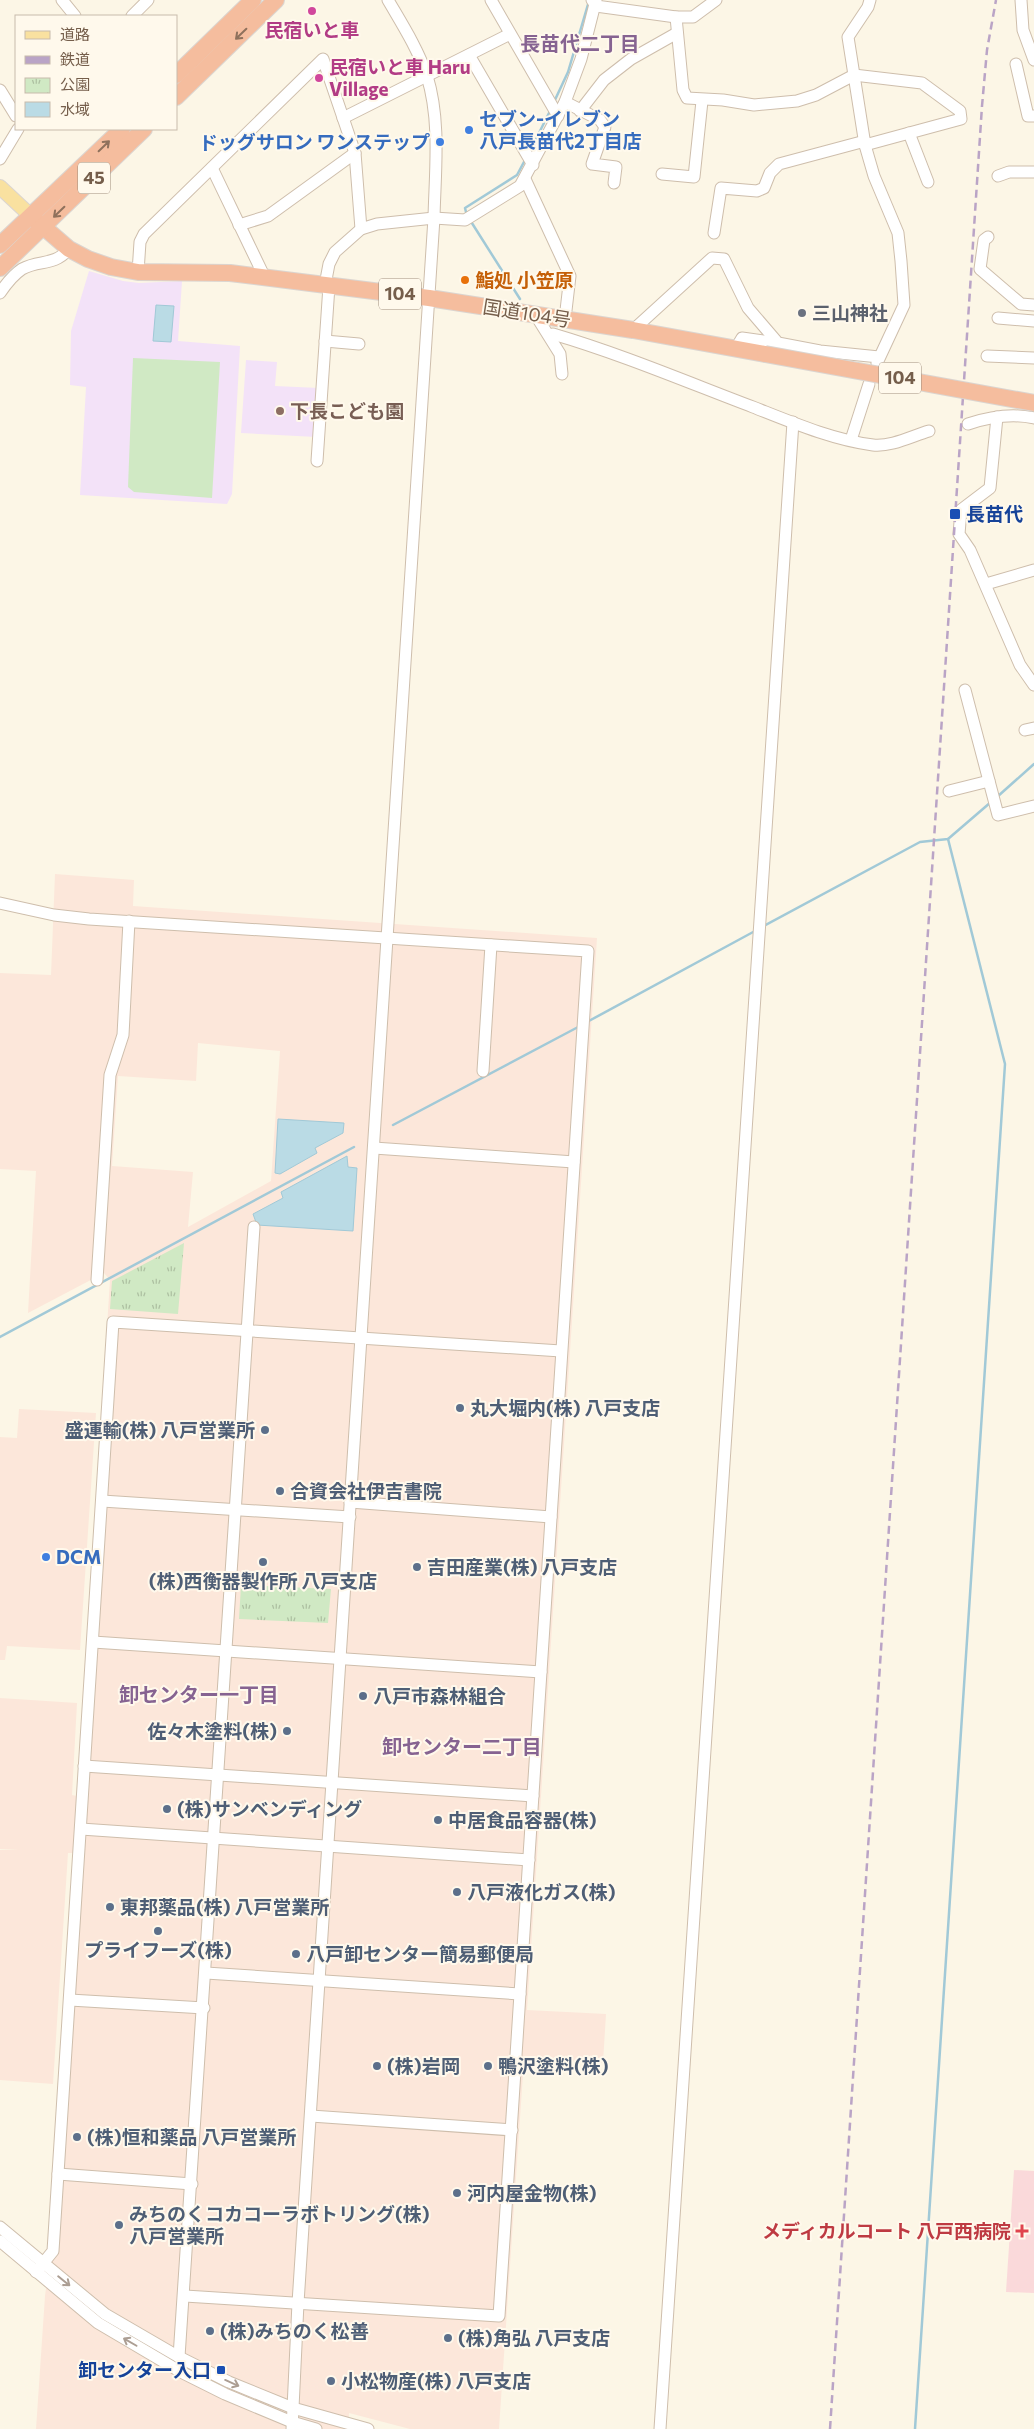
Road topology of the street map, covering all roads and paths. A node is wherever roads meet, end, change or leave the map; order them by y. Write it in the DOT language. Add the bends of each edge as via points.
graph roads {
  1 [pos="62,0"];
  2 [pos="148,0"];
  3 [pos="253,0"];
  4 [pos="276,0"];
  5 [pos="388,0"];
  6 [pos="491,0"];
  7 [pos="716,0"];
  8 [pos="870,0"];
  9 [pos="1021,0"];
  10 [pos="595,2"];
  11 [pos="74,15"];
  12 [pos="133,15"];
  13 [pos="676,17"];
  14 [pos="677,33"];
  15 [pos="510,34"];
  16 [pos="469,55"];
  17 [pos="1034,60"];
  18 [pos="1016,64"];
  19 [pos="178,73"];
  20 [pos="854,75"];
  21 [pos="427,77"];
  22 [pos="0,90"];
  23 [pos="178,95"];
  24 [pos="702,100"];
  25 [pos="565,102"];
  26 [pos="580,111"];
  27 [pos="15,114"];
  28 [pos="558,116"];
  29 [pos="1034,116"];
  30 [pos="343,118"];
  31 [pos="17,130"];
  32 [pos="121,130"];
  33 [pos="143,130"];
  34 [pos="909,133"];
  35 [pos="865,143"];
  36 [pos="354,153"];
  37 [pos="0,159"];
  38 [pos="533,165"];
  39 [pos="212,168"];
  40 [pos="1034,172"];
  41 [pos="662,174"];
  42 [pos="998,176"];
  43 [pos="525,179"];
  44 [pos="928,182"];
  45 [pos="614,183"];
  46 [pos="0,187"];
  47 [pos="434,218"];
  48 [pos="37,222"];
  49 [pos="239,225"];
  50 [pos="361,229"];
  51 [pos="714,233"];
  52 [pos="988,238"];
  53 [pos="0,245"];
  54 [pos="69,249"];
  55 [pos="0,268"];
  56 [pos="138,272"];
  57 [pos="265,278"];
  58 [pos="327,286"];
  59 [pos="0,293"];
  60 [pos="429,298"];
  61 [pos="1034,305"];
  62 [pos="535,314"];
  63 [pos="998,318"];
  64 [pos="566,319"];
  65 [pos="1034,319"];
  66 [pos="593,324"];
  67 [pos="633,330"];
  68 [pos="550,336"];
  69 [pos="325,341"];
  70 [pos="778,343"];
  71 [pos="359,344"];
  72 [pos="589,345"];
  73 [pos="736,348"];
  74 [pos="987,356"];
  75 [pos="1034,358"];
  76 [pos="562,374"];
  77 [pos="869,384"];
  78 [pos="1034,403"];
  79 [pos="997,417"];
  80 [pos="1034,418"];
  81 [pos="793,422"];
  82 [pos="968,424"];
  83 [pos="929,431"];
  84 [pos="851,440"];
  85 [pos="317,461"];
  86 [pos="1034,570"];
  87 [pos="986,584"];
  88 [pos="1034,685"];
  89 [pos="965,690"];
  90 [pos="989,781"];
  91 [pos="948,791"];
  92 [pos="1034,806"];
  93 [pos="0,903"];
  94 [pos="129,921"];
  95 [pos="387,938"];
  96 [pos="491,945"];
  97 [pos="483,1071"];
  98 [pos="374,1148"];
  99 [pos="574,1162"];
  100 [pos="254,1227"];
  101 [pos="97,1280"];
  102 [pos="246,1330"];
  103 [pos="361,1337"];
  104 [pos="562,1351"];
  105 [pos="102,1501"];
  106 [pos="350,1502"];
  107 [pos="236,1509"];
  108 [pos="350,1517"];
  109 [pos="551,1517"];
  110 [pos="93,1642"];
  111 [pos="226,1651"];
  112 [pos="340,1659"];
  113 [pos="541,1672"];
  114 [pos="84,1766"];
  115 [pos="218,1774"];
  116 [pos="333,1781"];
  117 [pos="533,1796"];
  118 [pos="81,1829"];
  119 [pos="214,1839"];
  120 [pos="329,1846"];
  121 [pos="529,1860"];
  122 [pos="206,1973"];
  123 [pos="320,1979"];
  124 [pos="520,1994"];
  125 [pos="70,2000"];
  126 [pos="204,2008"];
  127 [pos="311,2116"];
  128 [pos="512,2130"];
  129 [pos="58,2174"];
  130 [pos="192,2184"];
  131 [pos="0,2227"];
  132 [pos="0,2241"];
  133 [pos="39,2268"];
  134 [pos="185,2296"];
  135 [pos="298,2303"];
  136 [pos="179,2358"];
  137 [pos="293,2408"];
  138 [pos="292,2425"];
  139 [pos="316,2429"];
  140 [pos="368,2429"];
  141 [pos="660,2429"];
  1 -- 11 [label="street"];
  2 -- 12 [label="street"];
  3 -- 19 [label="highway"];
  4 -- 23 [label="highway, one-way"];
  5 -- 21 [label="street"];
  6 -- 15 [label="street"];
  7 -- 13 [label="street" via="693,17"];
  8 -- 20 [label="street" via="848,37"];
  9 -- 17 [label="street" via="1023,30"];
  10 -- 13 [label="street"];
  10 -- 25 [label="street" via="581,59"];
  13 -- 14 [label="street"];
  14 -- 24 [label="street" via="683,90 687,98"];
  14 -- 26 [label="street" via="631,59 604,80"];
  15 -- 16 [label="street"];
  15 -- 28 [label="street"];
  16 -- 21 [label="street"];
  16 -- 38 [label="street"];
  18 -- 29 [label="street" via="1028,116"];
  20 -- 24 [label="street" via="797,101 754,104"];
  20 -- 34 [label="street" via="922,83 960,111 960,119"];
  20 -- 35 [label="street"];
  21 -- 30 [label="street"];
  21 -- 47 [label="street" via="435,144"];
  22 -- 27 [label="street"];
  24 -- 41 [label="street" via="694,177"];
  25 -- 26 [label="street"];
  25 -- 28 [label="street"];
  26 -- 45 [label="street" via="600,120 605,126 592,164 616,167"];
  28 -- 38 [label="street"];
  30 -- 36 [label="street"];
  30 -- 39 [label="street" via="323,59"];
  31 -- 37 [label="street"];
  48 -- 32 [label="highway, 45, one-way"];
  33 -- 48 [label="highway, 45, one-way"];
  34 -- 35 [label="street"];
  34 -- 44 [label="street"];
  35 -- 51 [label="street" via="779,164 764,188 757,191 721,188"];
  35 -- 70 [label="street" via="874,176 898,233 904,305 878,360"];
  36 -- 49 [label="street" via="268,216"];
  36 -- 50 [label="street"];
  38 -- 43 [label="street"];
  39 -- 49 [label="street"];
  39 -- 56 [label="street" via="144,234 140,242"];
  40 -- 42 [label="street" via="1009,172"];
  43 -- 47 [label="street" via="520,186 465,220"];
  43 -- 64 [label="street" via="570,276"];
  46 -- 48 [label="main road"];
  47 -- 50 [label="street" via="377,224"];
  47 -- 60 [label="street"];
  48 -- 53 [label="highway, 45"];
  48 -- 54 [label="highway, 国道104号 / 104"];
  48 -- 55 [label="highway, 45"];
  49 -- 57 [label="street"];
  50 -- 58 [label="street" via="335,252 329,264"];
  52 -- 61 [label="street" via="984,240 980,270 1021,304"];
  54 -- 56 [label="highway, 国道104号 / 104" via="96,262"];
  54 -- 59 [label="street" via="60,259 23,269 8,281"];
  56 -- 57 [label="highway, 国道104号 / 104" via="230,273"];
  57 -- 58 [label="highway, 国道104号 / 104"];
  58 -- 60 [label="highway, 国道104号 / 104"];
  58 -- 69 [label="street"];
  60 -- 62 [label="highway, 国道104号 / 104"];
  60 -- 95 [label="street"];
  62 -- 64 [label="highway, 国道104号 / 104"];
  62 -- 68 [label="street"];
  63 -- 65 [label="street"];
  64 -- 66 [label="highway, 国道104号 / 104"];
  66 -- 67 [label="highway, 国道104号 / 104"];
  66 -- 72 [label="street"];
  67 -- 70 [label="street" via="712,258 724,259 748,308"];
  67 -- 73 [label="highway, 国道104号 / 104"];
  68 -- 72 [label="street"];
  68 -- 76 [label="street" via="560,354"];
  69 -- 71 [label="street"];
  69 -- 85 [label="street"];
  70 -- 73 [label="street" via="742,338"];
  72 -- 81 [label="street"];
  73 -- 78 [label="highway, 国道104号 / 104, bridge"];
  74 -- 75 [label="street"];
  77 -- 84 [label="street"];
  79 -- 80 [label="street" via="1020,415"];
  79 -- 82 [label="street"];
  79 -- 87 [label="street" via="990,488 961,510 958,529"];
  81 -- 84 [label="street"];
  81 -- 141 [label="street"];
  83 -- 84 [label="street" via="875,445"];
  86 -- 87 [label="street"];
  87 -- 88 [label="street" via="1020,665"];
  89 -- 90 [label="street"];
  90 -- 91 [label="street"];
  90 -- 92 [label="street" via="998,815"];
  93 -- 94 [label="street" via="54,915"];
  94 -- 95 [label="street"];
  94 -- 101 [label="street" via="123,1035 110,1075"];
  95 -- 96 [label="street"];
  95 -- 98 [label="street"];
  96 -- 97 [label="street"];
  96 -- 99 [label="street" via="588,951"];
  98 -- 99 [label="street"];
  98 -- 103 [label="street"];
  99 -- 104 [label="street"];
  100 -- 102 [label="street"];
  102 -- 103 [label="street"];
  102 -- 105 [label="street" via="113,1322"];
  102 -- 107 [label="street"];
  103 -- 104 [label="street"];
  103 -- 106 [label="street"];
  104 -- 109 [label="street"];
  105 -- 107 [label="street"];
  105 -- 110 [label="street"];
  106 -- 108 [label="street"];
  106 -- 109 [label="street"];
  107 -- 108 [label="street"];
  107 -- 111 [label="street"];
  108 -- 112 [label="street"];
  109 -- 113 [label="street"];
  110 -- 111 [label="street"];
  110 -- 114 [label="street"];
  111 -- 112 [label="street"];
  111 -- 115 [label="street"];
  112 -- 113 [label="street"];
  112 -- 116 [label="street"];
  113 -- 117 [label="street"];
  114 -- 115 [label="street"];
  114 -- 118 [label="street"];
  115 -- 116 [label="street"];
  115 -- 119 [label="street"];
  116 -- 117 [label="street"];
  116 -- 120 [label="street"];
  117 -- 121 [label="street"];
  118 -- 119 [label="street"];
  118 -- 125 [label="street"];
  119 -- 120 [label="street"];
  119 -- 122 [label="street"];
  120 -- 121 [label="street"];
  120 -- 123 [label="street"];
  121 -- 124 [label="street"];
  122 -- 123 [label="street"];
  122 -- 126 [label="street"];
  123 -- 124 [label="street"];
  123 -- 127 [label="street"];
  124 -- 128 [label="street"];
  125 -- 126 [label="street"];
  125 -- 129 [label="street"];
  126 -- 130 [label="street"];
  127 -- 128 [label="street"];
  127 -- 135 [label="street"];
  128 -- 135 [label="street" via="499,2316"];
  129 -- 130 [label="street"];
  129 -- 133 [label="street" via="53,2251"];
  130 -- 134 [label="street"];
  131 -- 133 [label="street"];
  132 -- 133 [label="street"];
  133 -- 136 [label="street, one-way" via="105,2314"];
  138 -- 133 [label="street, one-way" via="181,2372 98,2323"];
  134 -- 135 [label="street"];
  134 -- 136 [label="street"];
  135 -- 137 [label="street"];
  136 -- 137 [label="street, one-way"];
  137 -- 138 [label="street"];
  137 -- 140 [label="street"];
  138 -- 139 [label="street"];
}
